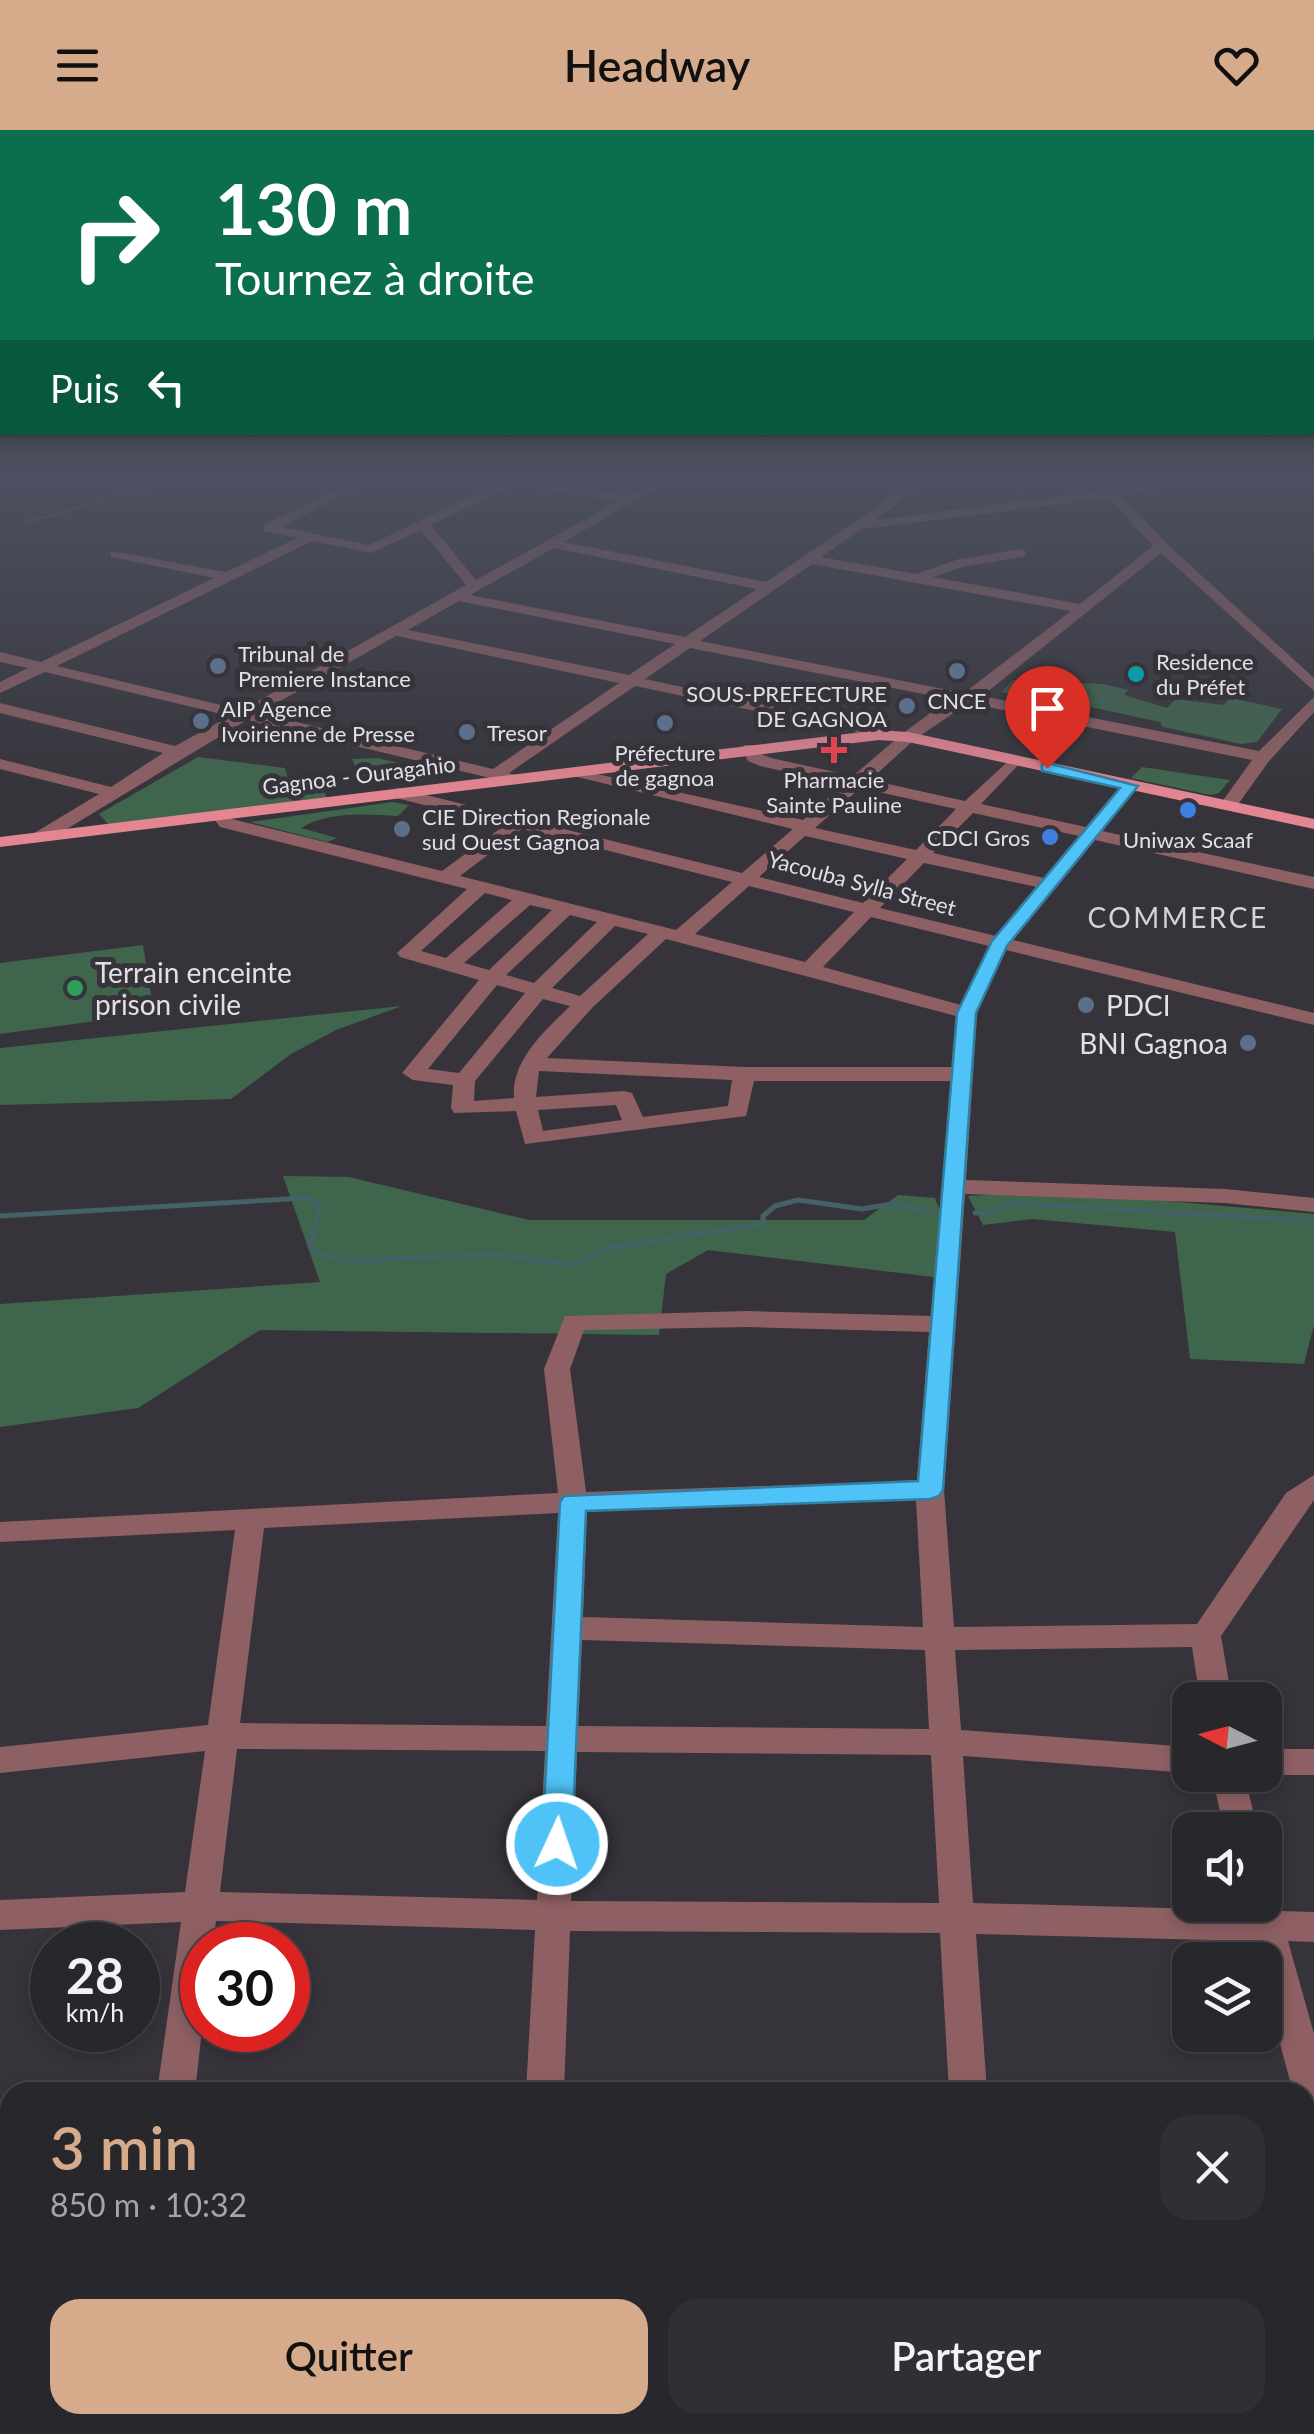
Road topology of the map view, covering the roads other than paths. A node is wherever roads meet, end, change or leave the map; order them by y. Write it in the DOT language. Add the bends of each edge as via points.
graph roads {
  1 [pos="215,584"];
  2 [pos="471,584"];
  3 [pos="483,584"];
  4 [pos="753,584"];
  5 [pos="775,584"];
  6 [pos="941,584"];
  7 [pos="1115,584"];
  8 [pos="1203,584"];
  9 [pos="770,587"];
  10 [pos="475,588"];
  11 [pos="459,597"];
  12 [pos="1083,609"];
  13 [pos="396,632"];
  14 [pos="692,642"];
  15 [pos="0,657"];
  16 [pos="43,667"];
  17 [pos="635,681"];
  18 [pos="1314,686"];
  19 [pos="0,688"];
  20 [pos="970,697"];
  21 [pos="1312,706"];
  22 [pos="0,708"];
  23 [pos="249,714"];
  24 [pos="901,736"];
  25 [pos="750,749"];
  26 [pos="177,752"];
  27 [pos="1263,757"];
  28 [pos="1015,760"];
  29 [pos="0,764"];
  30 [pos="570,773"];
  31 [pos="506,776"];
  32 [pos="856,782"];
  33 [pos="1130,786"];
  34 [pos="111,792"];
  35 [pos="398,793"];
  36 [pos="969,806"];
  37 [pos="1228,806"];
  38 [pos="220,815"];
  39 [pos="520,823"];
  40 [pos="1314,824"];
  41 [pos="803,828"];
  42 [pos="1089,834"];
  43 [pos="35,838"];
  44 [pos="0,842"];
  45 [pos="922,854"];
  46 [pos="446,878"];
  47 [pos="745,878"];
  48 [pos="1314,883"];
  49 [pos="1047,884"];
  50 [pos="482,886"];
  51 [pos="526,898"];
  52 [pos="566,908"];
  53 [pos="868,908"];
  54 [pos="611,919"];
  55 [pos="670,935"];
  56 [pos="999,944"];
  57 [pos="450,965"];
  58 [pos="808,969"];
  59 [pos="492,978"];
  60 [pos="539,990"];
  61 [pos="584,1004"];
  62 [pos="966,1013"];
  63 [pos="1314,1019"];
  64 [pos="532,1064"];
  65 [pos="744,1074"];
  66 [pos="962,1074"];
  67 [pos="464,1080"];
  68 [pos="528,1106"];
  69 [pos="634,1123"];
  70 [pos="953,1187"];
  71 [pos="1314,1205"];
  72 [pos="942,1324"];
  73 [pos="1314,1485"];
  74 [pos="930,1490"];
  75 [pos="573,1502"];
  76 [pos="251,1520"];
  77 [pos="0,1532"];
  78 [pos="567,1628"];
  79 [pos="1206,1634"];
  80 [pos="939,1639"];
  81 [pos="1213,1682"];
  82 [pos="224,1736"];
  83 [pos="562,1737"];
  84 [pos="946,1742"];
  85 [pos="1172,1759"];
  86 [pos="0,1760"];
  87 [pos="1282,1762"];
  88 [pos="1314,1762"];
  89 [pos="201,1906"];
  90 [pos="0,1915"];
  91 [pos="554,1916"];
  92 [pos="1172,1917"];
  93 [pos="957,1918"];
  94 [pos="1282,1920"];
  95 [pos="1264,1922"];
  96 [pos="1314,1927"];
  97 [pos="177,2082"];
  98 [pos="546,2082"];
  99 [pos="967,2082"];
  100 [pos="1309,2082"];
  1 -- 16 [label="street"];
  2 -- 10 [label="street"];
  3 -- 10 [label="street"];
  4 -- 9 [label="street"];
  5 -- 9 [label="street"];
  6 -- 12 [label="street"];
  7 -- 12 [label="street"];
  8 -- 18 [label="street"];
  9 -- 14 [label="street"];
  10 -- 11 [label="street"];
  11 -- 13 [label="street"];
  11 -- 14 [label="street"];
  12 -- 20 [label="street"];
  13 -- 17 [label="street"];
  13 -- 23 [label="street"];
  14 -- 17 [label="street"];
  14 -- 20 [label="street"];
  15 -- 16 [label="street"];
  16 -- 19 [label="street"];
  16 -- 23 [label="street"];
  17 -- 24 [label="street"];
  17 -- 31 [label="street"];
  20 -- 24 [label="street"];
  20 -- 27 [label="street"];
  21 -- 27 [label="street"];
  22 -- 26 [label="street"];
  23 -- 26 [label="street"];
  23 -- 31 [label="street"];
  24 -- 25 [label="main road, Gagnoa - Ouragahio"];
  24 -- 28 [label="main road, Gagnoa - Ouragahio"];
  24 -- 32 [label="street"];
  25 -- 30 [label="main road, Gagnoa - Ouragahio"];
  25 -- 32 [label="street" via="766,762"];
  26 -- 34 [label="street"];
  27 -- 37 [label="street"];
  28 -- 33 [label="main road, Gagnoa - Ouragahio"];
  28 -- 36 [label="street"];
  29 -- 34 [label="street"];
  30 -- 31 [label="main road, Gagnoa - Ouragahio"];
  30 -- 41 [label="street"];
  31 -- 35 [label="main road, Gagnoa - Ouragahio"];
  32 -- 36 [label="street"];
  32 -- 41 [label="street"];
  33 -- 37 [label="main road, Gagnoa - Ouragahio"];
  33 -- 42 [label="street"];
  34 -- 43 [label="street"];
  35 -- 38 [label="main road, Gagnoa - Ouragahio"];
  35 -- 39 [label="street, Yacouba Sylla Street"];
  36 -- 42 [label="street"];
  36 -- 45 [label="street"];
  37 -- 40 [label="main road, Gagnoa - Ouragahio"];
  38 -- 43 [label="main road, Gagnoa - Ouragahio"];
  38 -- 46 [label="street" via="226,822"];
  39 -- 46 [label="street"];
  39 -- 47 [label="street, Yacouba Sylla Street"];
  41 -- 45 [label="street"];
  41 -- 47 [label="street"];
  42 -- 48 [label="street"];
  42 -- 49 [label="street"];
  43 -- 44 [label="main road, Gagnoa - Ouragahio"];
  45 -- 49 [label="street"];
  45 -- 53 [label="street"];
  46 -- 50 [label="street"];
  47 -- 53 [label="street, Yacouba Sylla Street"];
  47 -- 55 [label="street"];
  49 -- 56 [label="street"];
  50 -- 51 [label="street"];
  50 -- 57 [label="street" via="407,953"];
  51 -- 52 [label="street"];
  51 -- 57 [label="street"];
  52 -- 54 [label="street"];
  52 -- 59 [label="street"];
  53 -- 56 [label="street, Yacouba Sylla Street"];
  53 -- 58 [label="street"];
  54 -- 55 [label="street"];
  54 -- 60 [label="street"];
  55 -- 58 [label="street"];
  55 -- 61 [label="street"];
  56 -- 62 [label="street"];
  56 -- 63 [label="street, Yacouba Sylla Street"];
  57 -- 59 [label="street"];
  58 -- 62 [label="street"];
  59 -- 60 [label="street"];
  59 -- 67 [label="street" via="413,1073"];
  60 -- 61 [label="street"];
  60 -- 67 [label="street"];
  61 -- 64 [label="street"];
  62 -- 66 [label="street"];
  64 -- 65 [label="street"];
  64 -- 68 [label="street" via="525,1078"];
  65 -- 66 [label="street"];
  65 -- 69 [label="street" via="738,1111"];
  66 -- 70 [label="street"];
  67 -- 68 [label="street" via="462,1108"];
  68 -- 69 [label="street" via="624,1098"];
  68 -- 69 [label="street" via="533,1139"];
  70 -- 71 [label="street"];
  70 -- 72 [label="street"];
  72 -- 74 [label="street"];
  72 -- 75 [label="street" via="574,1322 557,1369"];
  73 -- 79 [label="street" via="1296,1500"];
  74 -- 75 [label="street"];
  74 -- 80 [label="street"];
  75 -- 76 [label="street"];
  75 -- 78 [label="street"];
  76 -- 77 [label="street"];
  76 -- 82 [label="street"];
  78 -- 80 [label="street"];
  78 -- 83 [label="street"];
  79 -- 80 [label="street"];
  79 -- 81 [label="street"];
  80 -- 84 [label="street"];
  82 -- 83 [label="street"];
  82 -- 86 [label="street"];
  82 -- 89 [label="street"];
  83 -- 84 [label="street"];
  83 -- 91 [label="street"];
  84 -- 85 [label="street"];
  84 -- 93 [label="street"];
  87 -- 88 [label="street"];
  89 -- 90 [label="street"];
  89 -- 91 [label="street"];
  89 -- 97 [label="street"];
  91 -- 93 [label="street"];
  91 -- 98 [label="street"];
  92 -- 93 [label="street"];
  93 -- 99 [label="street"];
  94 -- 96 [label="street"];
  95 -- 100 [label="street"];
}
